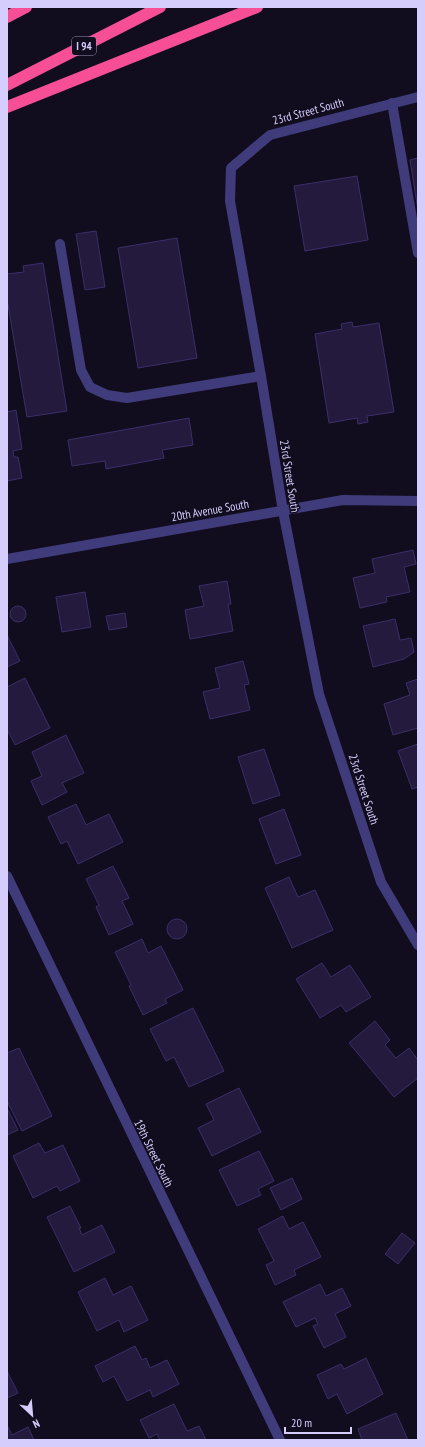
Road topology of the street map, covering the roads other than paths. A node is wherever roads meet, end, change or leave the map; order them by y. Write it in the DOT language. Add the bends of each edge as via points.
graph roads {
  1 [pos="26,7"];
  2 [pos="160,7"];
  3 [pos="257,7"];
  4 [pos="7,17"];
  5 [pos="7,85"];
  6 [pos="418,97"];
  7 [pos="392,103"];
  8 [pos="7,107"];
  9 [pos="60,244"];
  10 [pos="418,253"];
  11 [pos="261,376"];
  12 [pos="418,501"];
  13 [pos="283,511"];
  14 [pos="7,560"];
  15 [pos="7,876"];
  16 [pos="418,945"];
  17 [pos="280,1440"];
  1 -- 4 [label="highway"];
  2 -- 5 [label="highway, I 94"];
  3 -- 8 [label="highway"];
  6 -- 7 [label="street, 23rd Street South"];
  7 -- 10 [label="street"];
  7 -- 11 [label="street, 23rd Street South" via="270,134 231,168 230,201"];
  9 -- 11 [label="street" via="81,370 90,387 107,395 127,398"];
  11 -- 13 [label="street, 23rd Street South"];
  12 -- 13 [label="street, 20th Avenue South" via="343,500"];
  13 -- 14 [label="street, 20th Avenue South"];
  13 -- 16 [label="street, 23rd Street South" via="319,694 381,882"];
  15 -- 17 [label="street, 19th Street South"];
}
